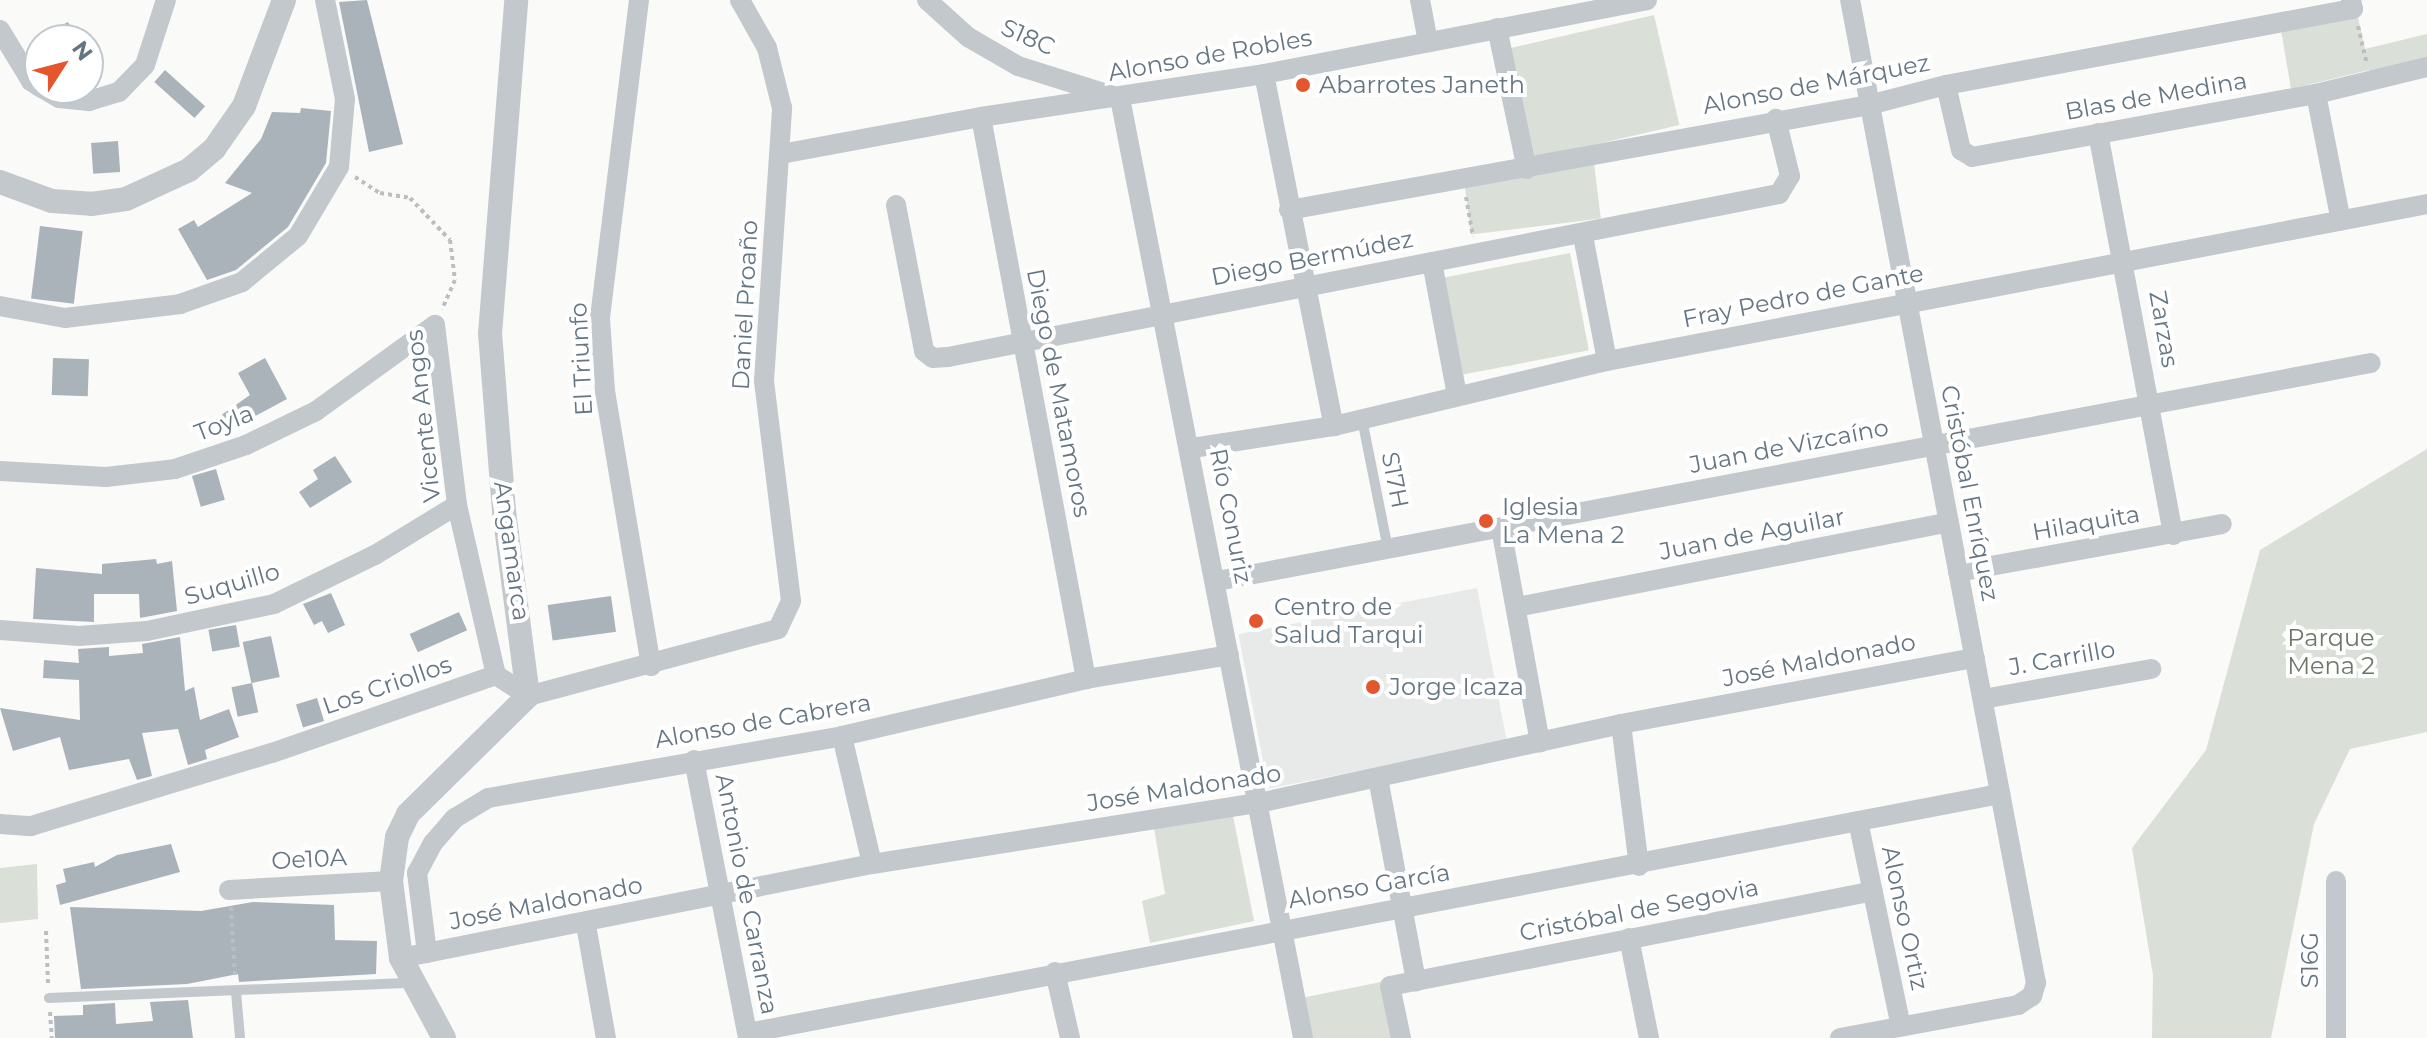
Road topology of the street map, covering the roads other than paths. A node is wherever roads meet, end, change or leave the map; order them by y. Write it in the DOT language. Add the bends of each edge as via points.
graph roads {
  1 [pos="165,0"];
  2 [pos="284,0"];
  3 [pos="325,0"];
  4 [pos="516,0"];
  5 [pos="639,0"];
  6 [pos="740,0"];
  7 [pos="927,0"];
  8 [pos="1420,0"];
  9 [pos="1647,0"];
  10 [pos="1850,0"];
  11 [pos="2352,4"];
  12 [pos="1497,28"];
  13 [pos="0,30"];
  14 [pos="1428,42"];
  15 [pos="2427,67"];
  16 [pos="24,69"];
  17 [pos="1264,74"];
  18 [pos="1946,85"];
  19 [pos="2316,94"];
  20 [pos="104,96"];
  21 [pos="1120,98"];
  22 [pos="1869,105"];
  23 [pos="981,117"];
  24 [pos="1776,119"];
  25 [pos="2098,133"];
  26 [pos="781,154"];
  27 [pos="1527,169"];
  28 [pos="0,182"];
  29 [pos="2427,204"];
  30 [pos="896,205"];
  31 [pos="1289,210"];
  32 [pos="2341,221"];
  33 [pos="1583,236"];
  34 [pos="2125,260"];
  35 [pos="1432,262"];
  36 [pos="1302,285"];
  37 [pos="1907,303"];
  38 [pos="0,306"];
  39 [pos="1165,314"];
  40 [pos="435,325"];
  41 [pos="1024,346"];
  42 [pos="1607,361"];
  43 [pos="2371,363"];
  44 [pos="1457,395"];
  45 [pos="2151,402"];
  46 [pos="1362,419"];
  47 [pos="1334,426"];
  48 [pos="1934,445"];
  49 [pos="1192,448"];
  50 [pos="0,471"];
  51 [pos="457,505"];
  52 [pos="1949,522"];
  53 [pos="2222,524"];
  54 [pos="1501,528"];
  55 [pos="2173,535"];
  56 [pos="1388,549"];
  57 [pos="1958,572"];
  58 [pos="1217,581"];
  59 [pos="1517,607"];
  60 [pos="0,630"];
  61 [pos="1229,655"];
  62 [pos="1975,658"];
  63 [pos="651,666"];
  64 [pos="2151,669"];
  65 [pos="496,675"];
  66 [pos="1086,679"];
  67 [pos="528,696"];
  68 [pos="1983,699"];
  69 [pos="1621,724"];
  70 [pos="842,736"];
  71 [pos="1540,742"];
  72 [pos="694,760"];
  73 [pos="1378,778"];
  74 [pos="2000,794"];
  75 [pos="1259,803"];
  76 [pos="1858,821"];
  77 [pos="0,824"];
  78 [pos="872,864"];
  79 [pos="1639,866"];
  80 [pos="391,881"];
  81 [pos="2336,881"];
  82 [pos="229,890"];
  83 [pos="1873,891"];
  84 [pos="720,893"];
  85 [pos="1405,906"];
  86 [pos="586,925"];
  87 [pos="1283,928"];
  88 [pos="1629,938"];
  89 [pos="427,953"];
  90 [pos="401,958"];
  91 [pos="1055,972"];
  92 [pos="1416,981"];
  93 [pos="411,983"];
  94 [pos="236,992"];
  95 [pos="49,998"];
  96 [pos="1901,1026"];
  97 [pos="748,1035"];
  98 [pos="240,1038"];
  99 [pos="444,1038"];
  100 [pos="606,1038"];
  101 [pos="1070,1038"];
  102 [pos="1303,1038"];
  103 [pos="1401,1038"];
  104 [pos="1649,1038"];
  105 [pos="1840,1038"];
  106 [pos="2336,1038"];
  1 -- 20 [label="street" via="145,65 119,92"];
  2 -- 28 [label="street" via="244,106 214,149 189,170 138,195 91,204 52,201"];
  3 -- 38 [label="street" via="345,99 339,167 298,236 242,282 180,304 65,318"];
  4 -- 67 [label="street, Angamarca" via="490,334 504,511"];
  5 -- 63 [label="street, El Triunfo" via="600,319 605,391"];
  6 -- 26 [label="street, Daniel Proaño" via="767,48 782,108"];
  7 -- 21 [label="street, S18C" via="968,37 1018,66"];
  8 -- 14 [label="street"];
  9 -- 12 [label="street, Alonso de Robles"];
  10 -- 22 [label="street, Cristóbal Enríquez"];
  11 -- 18 [label="street, Alonso de Márquez"];
  12 -- 14 [label="street, Alonso de Robles"];
  12 -- 27 [label="street"];
  13 -- 16 [label="street"];
  14 -- 17 [label="street, Alonso de Robles"];
  15 -- 19 [label="street, Blas de Medina"];
  17 -- 21 [label="street, Alonso de Robles"];
  17 -- 31 [label="street"];
  18 -- 22 [label="street, Alonso de Márquez"];
  18 -- 25 [label="street, Blas de Medina" via="1961,150 1972,157"];
  19 -- 25 [label="street, Blas de Medina"];
  19 -- 32 [label="street"];
  21 -- 23 [label="street, Alonso de Robles"];
  21 -- 39 [label="street, Río Conuriz"];
  22 -- 24 [label="street, Alonso de Márquez"];
  22 -- 37 [label="street, Cristóbal Enríquez"];
  23 -- 26 [label="street, Alonso de Robles"];
  23 -- 41 [label="street, Diego de Matamoros"];
  24 -- 27 [label="street, Alonso de Márquez"];
  24 -- 33 [label="street, Diego Bermúdez" via="1790,176 1779,194"];
  25 -- 34 [label="street, Zarzas"];
  26 -- 63 [label="street, Daniel Proaño" via="764,381 791,601 778,629"];
  27 -- 31 [label="street, Alonso de Márquez"];
  29 -- 32 [label="street, Fray Pedro de Gante"];
  30 -- 41 [label="street, Diego Bermúdez" via="927,356"];
  31 -- 36 [label="street"];
  32 -- 34 [label="street, Fray Pedro de Gante"];
  33 -- 35 [label="street, Diego Bermúdez"];
  33 -- 42 [label="street"];
  34 -- 37 [label="street, Fray Pedro de Gante"];
  34 -- 45 [label="street, Zarzas"];
  35 -- 36 [label="street, Diego Bermúdez"];
  35 -- 44 [label="street"];
  36 -- 39 [label="street, Diego Bermúdez"];
  36 -- 47 [label="street"];
  37 -- 42 [label="street, Fray Pedro de Gante"];
  37 -- 48 [label="street, Cristóbal Enríquez"];
  39 -- 41 [label="street, Diego Bermúdez"];
  39 -- 49 [label="street, Río Conuriz"];
  40 -- 50 [label="street, Toyla" via="316,411 246,445 190,464 106,477"];
  40 -- 51 [label="street, Vicente Angos"];
  41 -- 66 [label="street, Diego de Matamoros"];
  42 -- 44 [label="street, Fray Pedro de Gante"];
  43 -- 45 [label="street, Juan de Vizcaíno"];
  44 -- 46 [label="street, Fray Pedro de Gante"];
  45 -- 48 [label="street, Juan de Vizcaíno"];
  45 -- 55 [label="street, Zarzas"];
  46 -- 47 [label="street, Fray Pedro de Gante"];
  46 -- 56 [label="lane, S17H"];
  47 -- 49 [label="street, Fray Pedro de Gante"];
  48 -- 52 [label="street, Cristóbal Enríquez"];
  48 -- 54 [label="street, Juan de Vizcaíno"];
  49 -- 58 [label="street, Río Conuriz"];
  51 -- 60 [label="street, Suquillo" via="375,555 259,608 147,631 79,636"];
  51 -- 65 [label="street, Vicente Angos"];
  52 -- 57 [label="street, Cristóbal Enríquez"];
  52 -- 59 [label="street, Juan de Aguilar"];
  53 -- 55 [label="street, Hilaquita"];
  54 -- 56 [label="street, Juan de Vizcaíno"];
  54 -- 59 [label="street"];
  55 -- 57 [label="street, Hilaquita"];
  56 -- 58 [label="street, Juan de Vizcaíno"];
  57 -- 62 [label="street, Cristóbal Enríquez"];
  58 -- 61 [label="street, Río Conuriz"];
  59 -- 71 [label="street"];
  61 -- 66 [label="street, Alonso de Cabrera"];
  61 -- 75 [label="street, Río Conuriz"];
  62 -- 68 [label="street, Cristóbal Enríquez"];
  62 -- 69 [label="street, José Maldonado"];
  63 -- 67 [label="street"];
  64 -- 68 [label="street, J. Carrillo"];
  65 -- 67 [label="street"];
  65 -- 77 [label="street, Los Criollos" via="272,753 31,826"];
  66 -- 70 [label="street, Alonso de Cabrera"];
  67 -- 80 [label="street" via="408,814 397,837"];
  68 -- 74 [label="street, Cristóbal Enríquez"];
  69 -- 71 [label="street, José Maldonado"];
  69 -- 79 [label="street"];
  70 -- 72 [label="street, Alonso de Cabrera"];
  70 -- 78 [label="street"];
  71 -- 73 [label="street, José Maldonado"];
  72 -- 84 [label="street, Antonio de Carranza"];
  72 -- 89 [label="street, Alonso de Cabrera" via="488,798 455,818 417,873"];
  73 -- 75 [label="street, José Maldonado"];
  73 -- 85 [label="street"];
  74 -- 76 [label="street, Alonso García"];
  74 -- 96 [label="street, Cristóbal Enríquez" via="2036,983 2032,996 2018,1005"];
  75 -- 78 [label="street, José Maldonado"];
  75 -- 87 [label="street, Río Conuriz"];
  76 -- 79 [label="street, Alonso García"];
  76 -- 83 [label="street, Alonso Ortiz"];
  78 -- 84 [label="street, José Maldonado"];
  79 -- 85 [label="street, Alonso García"];
  80 -- 82 [label="street, Oe10A"];
  80 -- 90 [label="street"];
  81 -- 106 [label="street, S16G"];
  83 -- 88 [label="street, Cristóbal de Segovia"];
  83 -- 96 [label="street, Alonso Ortiz"];
  84 -- 86 [label="street, José Maldonado"];
  84 -- 97 [label="street, Antonio de Carranza"];
  85 -- 87 [label="street, Alonso García"];
  85 -- 92 [label="street"];
  86 -- 89 [label="street, José Maldonado"];
  86 -- 100 [label="street"];
  87 -- 91 [label="street, Alonso García"];
  87 -- 102 [label="street, Río Conuriz"];
  88 -- 92 [label="street, Cristóbal de Segovia"];
  88 -- 104 [label="street"];
  89 -- 90 [label="street, José Maldonado"];
  90 -- 93 [label="street"];
  91 -- 97 [label="street, Alonso García"];
  91 -- 101 [label="street"];
  92 -- 103 [label="street" via="1390,986"];
  93 -- 94 [label="lane"];
  93 -- 99 [label="street"];
  94 -- 95 [label="lane"];
  94 -- 98 [label="lane"];
  96 -- 105 [label="street"];
}
